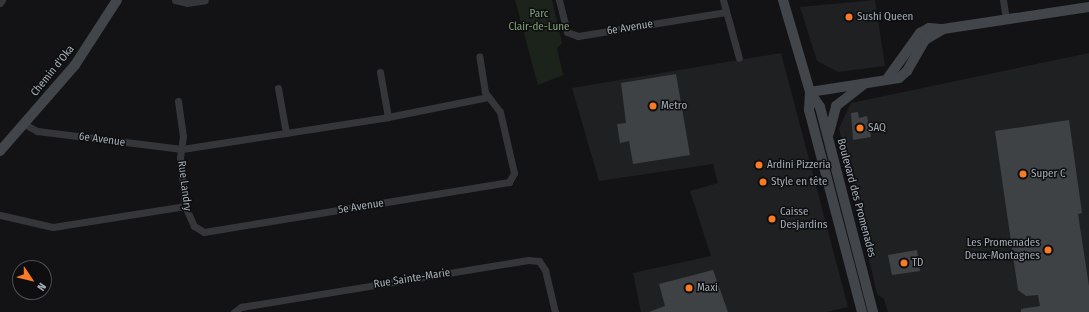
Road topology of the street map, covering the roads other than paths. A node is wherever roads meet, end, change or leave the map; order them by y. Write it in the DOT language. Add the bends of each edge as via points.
graph roads {
  1 [pos="2,0"];
  2 [pos="117,0"];
  3 [pos="175,0"];
  4 [pos="205,0"];
  5 [pos="559,0"];
  6 [pos="723,0"];
  7 [pos="783,0"];
  8 [pos="1003,0"];
  9 [pos="0,3"];
  10 [pos="1089,7"];
  11 [pos="726,12"];
  12 [pos="1006,20"];
  13 [pos="479,56"];
  14 [pos="740,58"];
  15 [pos="380,72"];
  16 [pos="868,82"];
  17 [pos="278,88"];
  18 [pos="810,92"];
  19 [pos="488,97"];
  20 [pos="178,101"];
  21 [pos="388,117"];
  22 [pos="24,124"];
  23 [pos="286,133"];
  24 [pos="828,138"];
  25 [pos="182,149"];
  26 [pos="0,151"];
  27 [pos="185,206"];
  28 [pos="0,215"];
  29 [pos="212,231"];
  30 [pos="234,312"];
  31 [pos="556,312"];
  32 [pos="862,312"];
  33 [pos="873,312"];
  1 -- 9 [label="street"];
  2 -- 22 [label="street, Chemin d'Oka" via="75,65"];
  3 -- 4 [label="street" via="187,3"];
  5 -- 11 [label="street, 6e Avenue" via="567,32 578,36"];
  6 -- 11 [label="street"];
  7 -- 18 [label="street, Boulevard des Promenades"];
  8 -- 12 [label="street"];
  10 -- 12 [label="street"];
  11 -- 14 [label="street"];
  12 -- 16 [label="street" via="943,29 929,28 920,33 887,79"];
  13 -- 19 [label="street"];
  15 -- 21 [label="street"];
  16 -- 18 [label="street"];
  16 -- 24 [label="street" via="836,106"];
  17 -- 23 [label="street"];
  18 -- 24 [label="street, Boulevard des Promenades" via="820,107"];
  18 -- 32 [label="street, Boulevard des Promenades" via="809,110"];
  19 -- 21 [label="street, 6e Avenue"];
  19 -- 29 [label="street, 5e Avenue" via="500,112 514,173 509,182"];
  20 -- 25 [label="street"];
  21 -- 23 [label="street, 6e Avenue"];
  22 -- 25 [label="street, 6e Avenue" via="37,131"];
  22 -- 26 [label="street, Chemin d'Oka"];
  23 -- 25 [label="street, 6e Avenue"];
  24 -- 33 [label="street, Boulevard des Promenades"];
  25 -- 27 [label="street, Rue Landry" via="180,158"];
  27 -- 28 [label="street" via="53,227"];
  27 -- 29 [label="street, Rue Landry" via="194,226 204,232"];
  30 -- 31 [label="street, Rue Sainte-Marie" via="241,307 528,260 539,261 545,270"];
}
